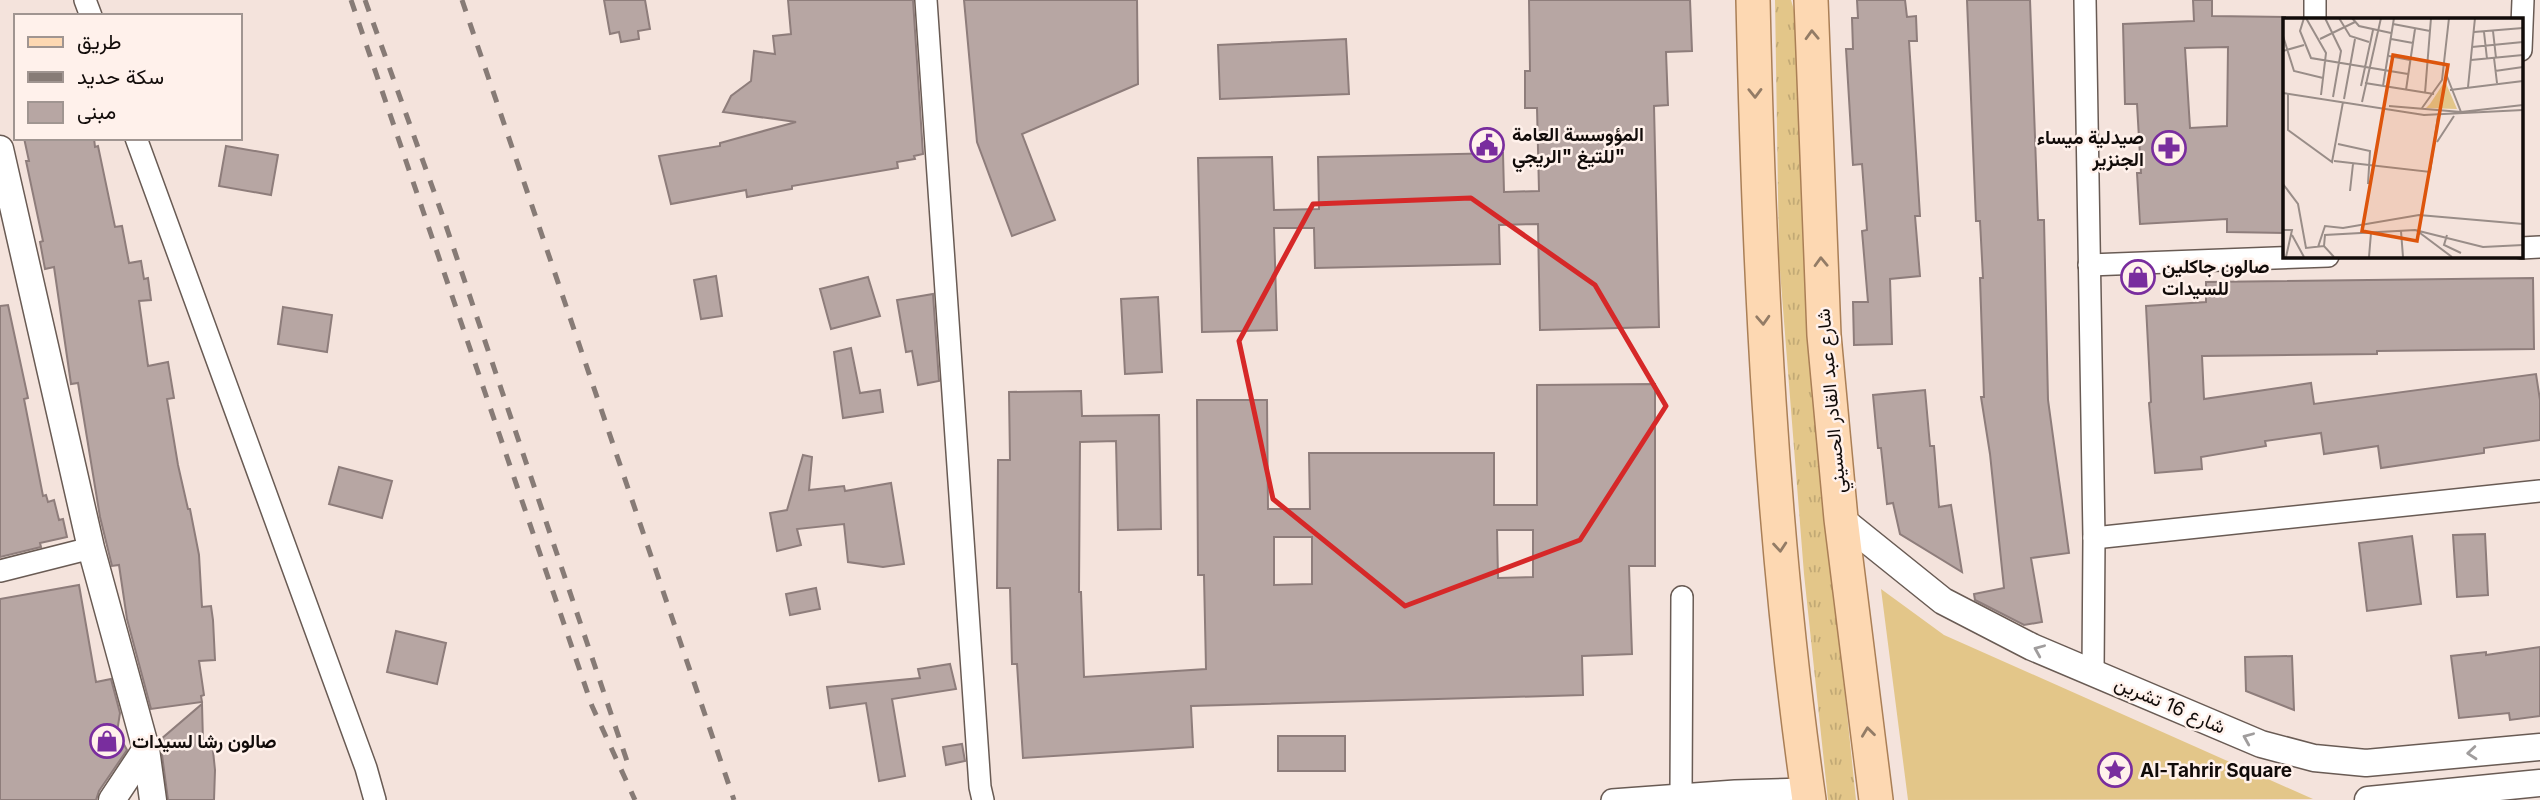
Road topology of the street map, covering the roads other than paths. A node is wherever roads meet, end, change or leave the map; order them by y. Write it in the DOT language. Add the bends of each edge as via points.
graph roads {
  1 [pos="926,0"];
  2 [pos="1753,0"];
  3 [pos="1811,0"];
  4 [pos="2085,0"];
  5 [pos="2315,0"];
  6 [pos="2523,0"];
  7 [pos="2315,18"];
  8 [pos="2522,25"];
  9 [pos="137,140"];
  10 [pos="0,149"];
  11 [pos="2540,247"];
  12 [pos="2522,248"];
  13 [pos="2283,257"];
  14 [pos="2089,265"];
  15 [pos="2540,491"];
  16 [pos="1841,519"];
  17 [pos="2094,538"];
  18 [pos="91,548"];
  19 [pos="0,571"];
  20 [pos="1682,597"];
  21 [pos="2093,672"];
  22 [pos="2540,747"];
  23 [pos="146,749"];
  24 [pos="2540,783"];
  25 [pos="1808,794"];
  26 [pos="1681,795"];
  27 [pos="112,800"];
  28 [pos="153,800"];
  29 [pos="375,800"];
  30 [pos="983,800"];
  31 [pos="1612,800"];
  32 [pos="1876,800"];
  33 [pos="2368,800"];
  1 -- 30 [label="street"];
  2 -- 25 [label="main road, one-way" via="1768,401"];
  16 -- 3 [label="main road, شارع عبد القادر الحسيني, one-way" via="1824,335"];
  4 -- 14 [label="street"];
  5 -- 7 [label="street"];
  6 -- 8 [label="street"];
  9 -- 29 [label="street"];
  10 -- 18 [label="street"];
  11 -- 12 [label="street"];
  13 -- 14 [label="street"];
  14 -- 17 [label="street"];
  15 -- 17 [label="street"];
  21 -- 16 [label="street, شارع 16 تشرين, one-way" via="1942,601"];
  32 -- 16 [label="main road, شارع عبد القادر الحسيني, one-way"];
  17 -- 21 [label="street"];
  18 -- 19 [label="street"];
  18 -- 23 [label="street"];
  20 -- 26 [label="street"];
  22 -- 21 [label="street, شارع 16 تشرين, one-way" via="2366,763 2314,758 2261,744"];
  23 -- 27 [label="street"];
  23 -- 28 [label="street"];
  24 -- 33 [label="street"];
  25 -- 26 [label="street"];
  26 -- 31 [label="street"];
}
